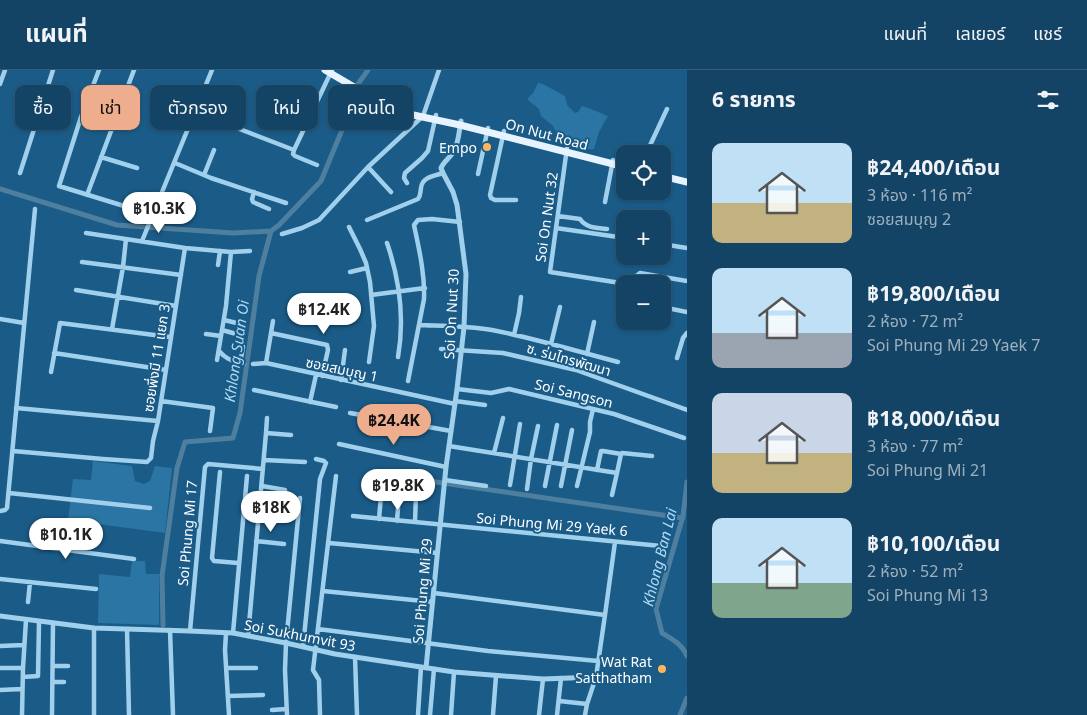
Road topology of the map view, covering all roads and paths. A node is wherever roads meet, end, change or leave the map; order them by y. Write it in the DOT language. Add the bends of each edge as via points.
graph roads {
  1 [pos="5,70"];
  2 [pos="53,70"];
  3 [pos="99,70"];
  4 [pos="134,70"];
  5 [pos="212,70"];
  6 [pos="439,70"];
  7 [pos="330,71"];
  8 [pos="1,77"];
  9 [pos="0,84"];
  10 [pos="355,85"];
  11 [pos="667,109"];
  12 [pos="413,111"];
  13 [pos="424,114"];
  14 [pos="436,117"];
  15 [pos="460,123"];
  16 [pos="242,130"];
  17 [pos="488,130"];
  18 [pos="503,133"];
  19 [pos="650,145"];
  20 [pos="214,150"];
  21 [pos="294,150"];
  22 [pos="567,150"];
  23 [pos="102,157"];
  24 [pos="177,162"];
  25 [pos="612,162"];
  26 [pos="616,163"];
  27 [pos="317,165"];
  28 [pos="368,167"];
  29 [pos="137,168"];
  30 [pos="20,172"];
  31 [pos="443,173"];
  32 [pos="478,174"];
  33 [pos="671,174"];
  34 [pos="204,175"];
  35 [pos="671,178"];
  36 [pos="687,178"];
  37 [pos="687,182"];
  38 [pos="407,183"];
  39 [pos="254,192"];
  40 [pos="391,192"];
  41 [pos="87,195"];
  42 [pos="516,200"];
  43 [pos="605,202"];
  44 [pos="286,203"];
  45 [pos="124,206"];
  46 [pos="34,209"];
  47 [pos="269,209"];
  48 [pos="558,216"];
  49 [pos="367,220"];
  50 [pos="460,222"];
  51 [pos="349,227"];
  52 [pos="556,228"];
  53 [pos="606,229"];
  54 [pos="86,233"];
  55 [pos="282,234"];
  56 [pos="616,237"];
  57 [pos="126,239"];
  58 [pos="142,241"];
  59 [pos="387,243"];
  60 [pos="671,245"];
  61 [pos="185,248"];
  62 [pos="687,248"];
  63 [pos="220,251"];
  64 [pos="250,251"];
  65 [pos="231,252"];
  66 [pos="82,262"];
  67 [pos="218,265"];
  68 [pos="123,267"];
  69 [pos="367,268"];
  70 [pos="350,272"];
  71 [pos="181,275"];
  72 [pos="638,275"];
  73 [pos="652,275"];
  74 [pos="671,278"];
  75 [pos="687,281"];
  76 [pos="616,282"];
  77 [pos="425,288"];
  78 [pos="76,290"];
  79 [pos="399,292"];
  80 [pos="371,295"];
  81 [pos="118,297"];
  82 [pos="521,297"];
  83 [pos="176,306"];
  84 [pos="560,307"];
  85 [pos="671,309"];
  86 [pos="687,312"];
  87 [pos="0,318"];
  88 [pos="224,320"];
  89 [pos="273,321"];
  90 [pos="594,322"];
  91 [pos="24,323"];
  92 [pos="241,324"];
  93 [pos="419,325"];
  94 [pos="464,327"];
  95 [pos="112,330"];
  96 [pos="222,330"];
  97 [pos="271,333"];
  98 [pos="687,333"];
  99 [pos="206,334"];
  100 [pos="514,335"];
  101 [pos="221,336"];
  102 [pos="170,337"];
  103 [pos="551,344"];
  104 [pos="442,349"];
  105 [pos="345,350"];
  106 [pos="219,351"];
  107 [pos="461,351"];
  108 [pos="54,353"];
  109 [pos="587,354"];
  110 [pos="398,357"];
  111 [pos="241,358"];
  112 [pos="677,358"];
  113 [pos="217,360"];
  114 [pos="369,362"];
  115 [pos="618,362"];
  116 [pos="244,364"];
  117 [pos="253,364"];
  118 [pos="266,364"];
  119 [pos="166,370"];
  120 [pos="51,372"];
  121 [pos="316,375"];
  122 [pos="322,376"];
  123 [pos="341,380"];
  124 [pos="408,381"];
  125 [pos="457,389"];
  126 [pos="254,390"];
  127 [pos="161,401"];
  128 [pos="310,402"];
  129 [pos="455,403"];
  130 [pos="485,405"];
  131 [pos="336,407"];
  132 [pos="16,408"];
  133 [pos="593,409"];
  134 [pos="687,410"];
  135 [pos="350,413"];
  136 [pos="267,418"];
  137 [pos="503,418"];
  138 [pos="158,421"];
  139 [pos="520,424"];
  140 [pos="557,425"];
  141 [pos="538,426"];
  142 [pos="572,430"];
  143 [pos="210,431"];
  144 [pos="451,431"];
  145 [pos="266,433"];
  146 [pos="291,435"];
  147 [pos="684,438"];
  148 [pos="339,444"];
  149 [pos="449,446"];
  150 [pos="13,451"];
  151 [pos="494,453"];
  152 [pos="621,454"];
  153 [pos="514,456"];
  154 [pos="652,456"];
  155 [pos="316,459"];
  156 [pos="531,459"];
  157 [pos="264,460"];
  158 [pos="305,462"];
  159 [pos="549,462"];
  160 [pos="565,464"];
  161 [pos="446,467"];
  162 [pos="581,468"];
  163 [pos="263,469"];
  164 [pos="597,470"];
  165 [pos="220,472"];
  166 [pos="617,473"];
  167 [pos="247,476"];
  168 [pos="336,476"];
  169 [pos="444,482"];
  170 [pos="510,484"];
  171 [pos="262,486"];
  172 [pos="486,486"];
  173 [pos="545,486"];
  174 [pos="561,486"];
  175 [pos="577,486"];
  176 [pos="527,489"];
  177 [pos="286,490"];
  178 [pos="413,490"];
  179 [pos="384,491"];
  180 [pos="9,493"];
  181 [pos="370,494"];
  182 [pos="612,495"];
  183 [pos="300,498"];
  184 [pos="150,508"];
  185 [pos="0,510"];
  186 [pos="260,514"];
  187 [pos="284,516"];
  188 [pos="354,516"];
  189 [pos="379,519"];
  190 [pos="397,521"];
  191 [pos="415,522"];
  192 [pos="440,525"];
  193 [pos="54,529"];
  194 [pos="0,541"];
  195 [pos="256,541"];
  196 [pos="615,542"];
  197 [pos="329,543"];
  198 [pos="284,544"];
  199 [pos="661,546"];
  200 [pos="51,548"];
  201 [pos="437,553"];
  202 [pos="134,558"];
  203 [pos="238,563"];
  204 [pos="0,579"];
  205 [pos="30,582"];
  206 [pos="96,589"];
  207 [pos="323,591"];
  208 [pos="434,593"];
  209 [pos="28,602"];
  210 [pos="433,602"];
  211 [pos="605,615"];
  212 [pos="0,616"];
  213 [pos="26,620"];
  214 [pos="39,622"];
  215 [pos="53,623"];
  216 [pos="94,628"];
  217 [pos="127,629"];
  218 [pos="318,629"];
  219 [pos="170,630"];
  220 [pos="190,631"];
  221 [pos="226,633"];
  222 [pos="232,633"];
  223 [pos="248,636"];
  224 [pos="286,643"];
  225 [pos="429,644"];
  226 [pos="24,645"];
  227 [pos="0,646"];
  228 [pos="303,646"];
  229 [pos="315,649"];
  230 [pos="355,657"];
  231 [pos="598,661"];
  232 [pos="53,666"];
  233 [pos="68,666"];
  234 [pos="0,668"];
  235 [pos="23,668"];
  236 [pos="226,668"];
  237 [pos="256,668"];
  238 [pos="424,668"];
  239 [pos="434,669"];
  240 [pos="454,672"];
  241 [pos="496,676"];
  242 [pos="23,677"];
  243 [pos="596,677"];
  244 [pos="561,678"];
  245 [pos="542,679"];
  246 [pos="53,682"];
  247 [pos="64,682"];
  248 [pos="0,690"];
  249 [pos="22,690"];
  250 [pos="262,695"];
  251 [pos="228,696"];
  252 [pos="559,701"];
  253 [pos="587,704"];
  254 [pos="286,709"];
  255 [pos="272,710"];
  256 [pos="22,715"];
  257 [pos="52,715"];
  258 [pos="94,715"];
  259 [pos="129,715"];
  260 [pos="173,715"];
  261 [pos="230,715"];
  262 [pos="287,715"];
  263 [pos="320,715"];
  264 [pos="357,715"];
  265 [pos="418,715"];
  266 [pos="430,715"];
  267 [pos="451,715"];
  268 [pos="493,715"];
  269 [pos="539,715"];
  270 [pos="557,715"];
  271 [pos="584,715"];
  1 -- 8 [label="street"];
  2 -- 30 [label="street"];
  3 -- 41 [label="street" via="58,186"];
  4 -- 23 [label="street"];
  5 -- 24 [label="street"];
  6 -- 13 [label="street"];
  7 -- 10 [label="main road, On Nut Road"];
  7 -- 21 [label="street"];
  8 -- 9 [label="street"];
  11 -- 19 [label="street"];
  12 -- 13 [label="main road, On Nut Road"];
  13 -- 14 [label="main road, On Nut Road"];
  13 -- 28 [label="street"];
  14 -- 15 [label="main road, On Nut Road"];
  14 -- 38 [label="street" via="428,151 404,173"];
  15 -- 17 [label="main road, On Nut Road"];
  15 -- 31 [label="street" via="454,151 441,168"];
  16 -- 21 [label="street"];
  17 -- 18 [label="main road, On Nut Road"];
  17 -- 32 [label="street"];
  18 -- 22 [label="main road, On Nut Road"];
  18 -- 42 [label="street" via="490,197"];
  20 -- 34 [label="street"];
  21 -- 27 [label="street" via="294,156"];
  22 -- 25 [label="main road, On Nut Road"];
  22 -- 48 [label="street, Soi On Nut 32"];
  23 -- 29 [label="street"];
  23 -- 41 [label="street"];
  24 -- 34 [label="street"];
  24 -- 58 [label="street"];
  25 -- 26 [label="main road, On Nut Road"];
  25 -- 43 [label="street"];
  28 -- 40 [label="street"];
  28 -- 55 [label="street" via="320,220"];
  31 -- 49 [label="street" via="422,183 418,199"];
  31 -- 50 [label="street, Soi On Nut 30" via="453,192"];
  33 -- 36 [label="main road"];
  34 -- 39 [label="street"];
  35 -- 37 [label="main road"];
  39 -- 44 [label="street"];
  39 -- 47 [label="street" via="253,202"];
  41 -- 45 [label="street"];
  46 -- 91 [label="street"];
  48 -- 52 [label="street, Soi On Nut 32"];
  48 -- 53 [label="street" via="580,219 584,225"];
  50 -- 77 [label="street" via="432,219 415,222"];
  50 -- 94 [label="street, Soi On Nut 30" via="466,274"];
  51 -- 69 [label="street"];
  52 -- 56 [label="street"];
  52 -- 76 [label="street, Soi On Nut 32" via="550,272"];
  54 -- 57 [label="street"];
  57 -- 58 [label="street"];
  57 -- 68 [label="street"];
  58 -- 61 [label="street"];
  59 -- 79 [label="street"];
  60 -- 62 [label="street"];
  61 -- 63 [label="street"];
  61 -- 71 [label="street, ซอยพึ่งมี 11 แยก 3"];
  63 -- 65 [label="street"];
  63 -- 67 [label="street"];
  64 -- 65 [label="street"];
  65 -- 88 [label="street"];
  66 -- 68 [label="street"];
  68 -- 71 [label="street"];
  68 -- 81 [label="street"];
  69 -- 70 [label="street"];
  69 -- 80 [label="street"];
  71 -- 83 [label="street, ซอยพึ่งมี 11 แยก 3"];
  72 -- 73 [label="street"];
  74 -- 75 [label="street"];
  77 -- 79 [label="street"];
  77 -- 93 [label="street"];
  78 -- 81 [label="street"];
  79 -- 80 [label="street"];
  79 -- 110 [label="street" via="402,336"];
  80 -- 114 [label="street" via="374,326"];
  81 -- 83 [label="street"];
  81 -- 95 [label="street"];
  82 -- 100 [label="street"];
  83 -- 102 [label="street, ซอยพึ่งมี 11 แยก 3"];
  84 -- 103 [label="street"];
  85 -- 86 [label="street"];
  87 -- 91 [label="street"];
  88 -- 92 [label="street"];
  88 -- 96 [label="street"];
  89 -- 97 [label="street"];
  90 -- 109 [label="street"];
  91 -- 132 [label="street"];
  93 -- 94 [label="street"];
  93 -- 124 [label="street"];
  94 -- 100 [label="street"];
  94 -- 107 [label="street, Soi On Nut 30"];
  95 -- 102 [label="street"];
  95 -- 108 [label="street" via="60,323"];
  96 -- 101 [label="street"];
  96 -- 111 [label="street" via="240,334"];
  97 -- 118 [label="street"];
  97 -- 122 [label="street" via="327,345"];
  98 -- 112 [label="street"];
  99 -- 101 [label="street"];
  100 -- 103 [label="street"];
  101 -- 106 [label="street"];
  102 -- 119 [label="street, ซอยพึ่งมี 11 แยก 3"];
  103 -- 109 [label="street"];
  104 -- 107 [label="street, ซ. ร่มไทรพัฒนา"];
  105 -- 123 [label="street"];
  106 -- 113 [label="street"];
  106 -- 116 [label="street" via="230,361"];
  107 -- 125 [label="street, Soi On Nut 30"];
  107 -- 134 [label="street, ซ. ร่มไทรพัฒนา" via="503,353 576,370"];
  108 -- 119 [label="street"];
  108 -- 120 [label="street"];
  109 -- 115 [label="street"];
  117 -- 118 [label="street, ซอยสมบุญ 1"];
  118 -- 121 [label="street, ซอยสมบุญ 1"];
  119 -- 127 [label="street, ซอยพึ่งมี 11 แยก 3"];
  121 -- 122 [label="street, ซอยสมบุญ 1"];
  121 -- 128 [label="street"];
  122 -- 123 [label="street, ซอยสมบุญ 1"];
  123 -- 129 [label="street, ซอยสมบุญ 1"];
  125 -- 129 [label="street, Soi On Nut 30"];
  125 -- 133 [label="street, Soi Sangson" via="491,393 509,389"];
  126 -- 128 [label="street"];
  127 -- 138 [label="street, ซอยพึ่งมี 11 แยก 3"];
  127 -- 143 [label="street" via="213,408"];
  128 -- 131 [label="street"];
  129 -- 130 [label="street, ซอยสมบุญ 1"];
  129 -- 144 [label="street, Soi On Nut 30"];
  132 -- 138 [label="street, ซอยพึ่งมี 11 แยก 3"];
  132 -- 150 [label="street"];
  133 -- 147 [label="street, Soi Sangson"];
  133 -- 162 [label="street"];
  135 -- 144 [label="street"];
  136 -- 145 [label="street"];
  137 -- 151 [label="street"];
  138 -- 150 [label="street" via="149,461"];
  139 -- 153 [label="street"];
  140 -- 159 [label="street"];
  141 -- 156 [label="street"];
  142 -- 160 [label="street"];
  144 -- 149 [label="street, Soi On Nut 30"];
  145 -- 146 [label="street"];
  145 -- 157 [label="street"];
  148 -- 161 [label="street"];
  149 -- 151 [label="street"];
  149 -- 161 [label="street, Soi On Nut 30"];
  150 -- 180 [label="street"];
  151 -- 153 [label="street"];
  152 -- 154 [label="street"];
  152 -- 164 [label="street" via="601,451"];
  152 -- 166 [label="street"];
  153 -- 156 [label="street"];
  153 -- 170 [label="street"];
  155 -- 228 [label="street" via="326,463 320,479"];
  156 -- 159 [label="street"];
  156 -- 176 [label="street"];
  157 -- 158 [label="street"];
  157 -- 163 [label="street"];
  159 -- 160 [label="street"];
  159 -- 173 [label="street"];
  160 -- 162 [label="street"];
  160 -- 174 [label="street"];
  161 -- 169 [label="street, Soi On Nut 30"];
  162 -- 164 [label="street"];
  162 -- 175 [label="street"];
  163 -- 171 [label="street"];
  163 -- 220 [label="street, Soi Phung Mi 17" via="208,464 205,467"];
  164 -- 166 [label="street"];
  165 -- 203 [label="street" via="212,558 214,561"];
  166 -- 182 [label="street"];
  167 -- 203 [label="street"];
  168 -- 197 [label="street"];
  169 -- 172 [label="street"];
  169 -- 192 [label="street, Soi Phung Mi 29"];
  171 -- 177 [label="street"];
  171 -- 186 [label="street"];
  178 -- 191 [label="street" via="416,494"];
  179 -- 190 [label="street" via="399,495"];
  180 -- 184 [label="street"];
  180 -- 185 [label="street" via="6,510"];
  181 -- 189 [label="street" via="381,497"];
  183 -- 224 [label="street"];
  186 -- 187 [label="street"];
  186 -- 195 [label="street"];
  188 -- 189 [label="street, Soi Phung Mi 29 Yaek 6"];
  189 -- 190 [label="street, Soi Phung Mi 29 Yaek 6"];
  190 -- 191 [label="street, Soi Phung Mi 29 Yaek 6"];
  191 -- 192 [label="street, Soi Phung Mi 29 Yaek 6"];
  192 -- 196 [label="street, Soi Phung Mi 29 Yaek 6"];
  192 -- 201 [label="street, Soi Phung Mi 29"];
  193 -- 200 [label="street"];
  194 -- 200 [label="street"];
  195 -- 198 [label="street"];
  195 -- 223 [label="street"];
  196 -- 199 [label="street, Soi Phung Mi 29 Yaek 6"];
  196 -- 211 [label="street"];
  197 -- 201 [label="street"];
  197 -- 207 [label="street"];
  200 -- 202 [label="street"];
  201 -- 208 [label="street, Soi Phung Mi 29"];
  203 -- 222 [label="street"];
  204 -- 205 [label="street"];
  205 -- 206 [label="street"];
  205 -- 209 [label="street"];
  207 -- 210 [label="street"];
  207 -- 218 [label="street"];
  208 -- 210 [label="street, Soi Phung Mi 29"];
  208 -- 211 [label="street"];
  210 -- 225 [label="street, Soi Phung Mi 29"];
  211 -- 231 [label="street"];
  212 -- 213 [label="street, Soi Sukhumvit 93"];
  213 -- 214 [label="street, Soi Sukhumvit 93"];
  213 -- 226 [label="street"];
  214 -- 215 [label="street, Soi Sukhumvit 93"];
  214 -- 242 [label="street" via="38,676"];
  215 -- 216 [label="street, Soi Sukhumvit 93"];
  215 -- 232 [label="street"];
  216 -- 217 [label="street, Soi Sukhumvit 93"];
  216 -- 258 [label="street"];
  217 -- 219 [label="street, Soi Sukhumvit 93"];
  217 -- 259 [label="street"];
  218 -- 225 [label="street"];
  218 -- 229 [label="street"];
  219 -- 220 [label="street, Soi Sukhumvit 93"];
  219 -- 260 [label="street"];
  220 -- 221 [label="street, Soi Sukhumvit 93"];
  221 -- 222 [label="street, Soi Sukhumvit 93"];
  221 -- 236 [label="street"];
  222 -- 223 [label="street, Soi Sukhumvit 93"];
  223 -- 224 [label="street, Soi Sukhumvit 93"];
  224 -- 228 [label="street, Soi Sukhumvit 93"];
  224 -- 254 [label="street"];
  225 -- 231 [label="street"];
  225 -- 238 [label="street, Soi Phung Mi 29"];
  226 -- 227 [label="street"];
  226 -- 235 [label="street"];
  228 -- 229 [label="street, Soi Sukhumvit 93"];
  229 -- 230 [label="street, Soi Sukhumvit 93"];
  229 -- 263 [label="street" via="313,670 319,680"];
  230 -- 238 [label="street, Soi Sukhumvit 93"];
  230 -- 264 [label="street"];
  231 -- 243 [label="street"];
  232 -- 233 [label="street"];
  232 -- 246 [label="street"];
  234 -- 235 [label="street"];
  235 -- 242 [label="street"];
  236 -- 237 [label="street"];
  236 -- 251 [label="street"];
  238 -- 239 [label="street, Soi Sukhumvit 93"];
  238 -- 265 [label="street"];
  239 -- 240 [label="street, Soi Sukhumvit 93"];
  239 -- 266 [label="street"];
  240 -- 241 [label="street, Soi Sukhumvit 93"];
  240 -- 267 [label="street"];
  241 -- 245 [label="street, Soi Sukhumvit 93"];
  241 -- 268 [label="street"];
  242 -- 249 [label="street"];
  243 -- 244 [label="street, Soi Sukhumvit 93"];
  243 -- 253 [label="street"];
  244 -- 245 [label="street, Soi Sukhumvit 93"];
  244 -- 252 [label="street"];
  245 -- 269 [label="street"];
  246 -- 247 [label="street"];
  246 -- 257 [label="street"];
  248 -- 249 [label="street"];
  249 -- 256 [label="street"];
  250 -- 251 [label="street"];
  251 -- 261 [label="street"];
  252 -- 253 [label="street"];
  252 -- 270 [label="street"];
  253 -- 271 [label="street"];
  254 -- 255 [label="street"];
  254 -- 262 [label="street"];
}
